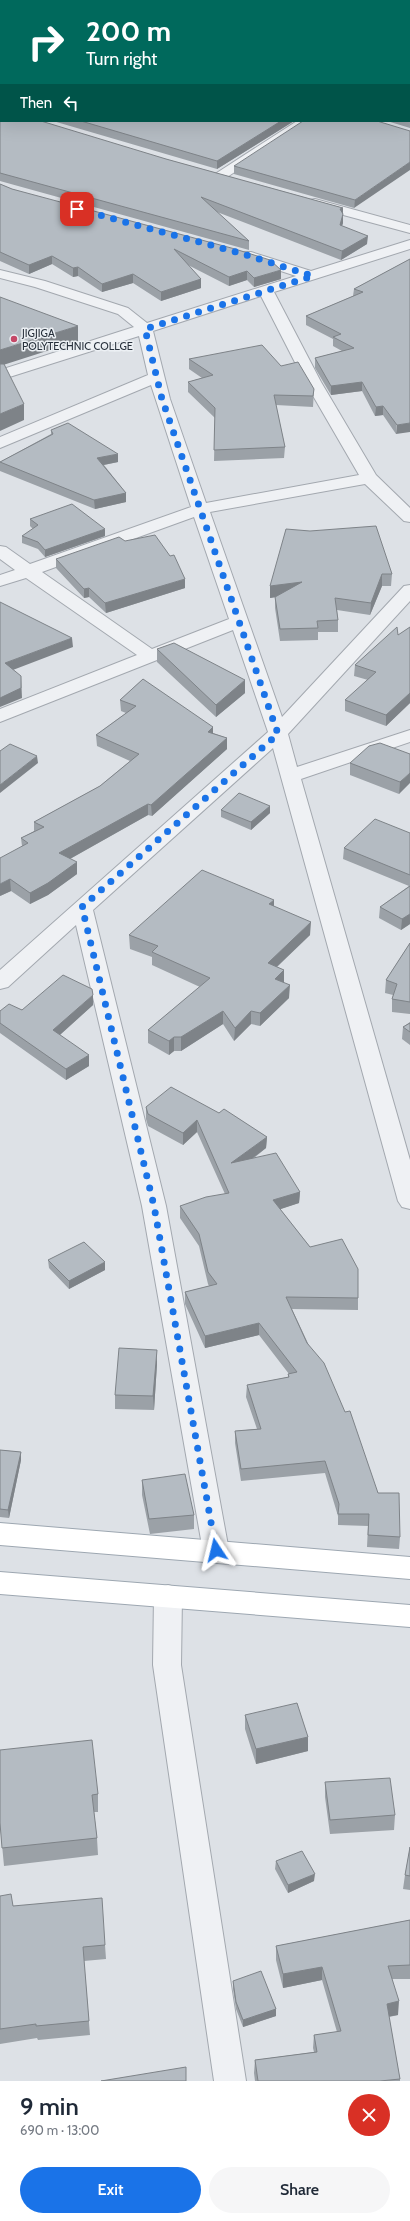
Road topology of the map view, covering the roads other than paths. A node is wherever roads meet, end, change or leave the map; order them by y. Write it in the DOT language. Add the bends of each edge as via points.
graph roads {
  1 [pos="304,122"];
  2 [pos="206,172"];
  3 [pos="219,176"];
  4 [pos="235,180"];
  5 [pos="303,199"];
  6 [pos="410,229"];
  7 [pos="410,244"];
  8 [pos="232,251"];
  9 [pos="0,274"];
  10 [pos="313,276"];
  11 [pos="266,291"];
  12 [pos="145,329"];
  13 [pos="0,375"];
  14 [pos="157,377"];
  15 [pos="0,443"];
  16 [pos="369,478"];
  17 [pos="200,509"];
  18 [pos="410,517"];
  19 [pos="0,551"];
  20 [pos="30,570"];
  21 [pos="0,580"];
  22 [pos="410,590"];
  23 [pos="403,610"];
  24 [pos="239,621"];
  25 [pos="150,656"];
  26 [pos="0,716"];
  27 [pos="278,734"];
  28 [pos="410,736"];
  29 [pos="289,776"];
  30 [pos="82,907"];
  31 [pos="0,982"];
  32 [pos="410,1201"];
  33 [pos="0,1534"];
  34 [pos="216,1550"];
  35 [pos="410,1568"];
  36 [pos="0,1583"];
  37 [pos="168,1596"];
  38 [pos="410,1616"];
  39 [pos="230,2081"];
  1 -- 3 [label="street"];
  2 -- 3 [label="street"];
  3 -- 4 [label="street"];
  5 -- 6 [label="street"];
  7 -- 10 [label="street"];
  8 -- 10 [label="street"];
  9 -- 12 [label="street" via="123,310"];
  10 -- 11 [label="street"];
  11 -- 12 [label="street"];
  11 -- 16 [label="street" via="313,382"];
  12 -- 13 [label="street"];
  12 -- 14 [label="street"];
  14 -- 15 [label="street"];
  14 -- 17 [label="street"];
  16 -- 17 [label="street"];
  16 -- 18 [label="street"];
  17 -- 20 [label="street"];
  17 -- 24 [label="street"];
  19 -- 20 [label="street"];
  20 -- 21 [label="street"];
  20 -- 25 [label="street"];
  22 -- 23 [label="street"];
  23 -- 27 [label="street"];
  24 -- 25 [label="street"];
  24 -- 27 [label="street"];
  25 -- 26 [label="street"];
  27 -- 29 [label="street"];
  27 -- 30 [label="street"];
  28 -- 29 [label="street"];
  29 -- 32 [label="street"];
  30 -- 31 [label="street"];
  30 -- 34 [label="street" via="154,1206"];
  33 -- 34 [label="main road"];
  34 -- 35 [label="main road"];
  36 -- 37 [label="main road"];
  37 -- 38 [label="main road"];
  37 -- 39 [label="street" via="168,1665"];
}
